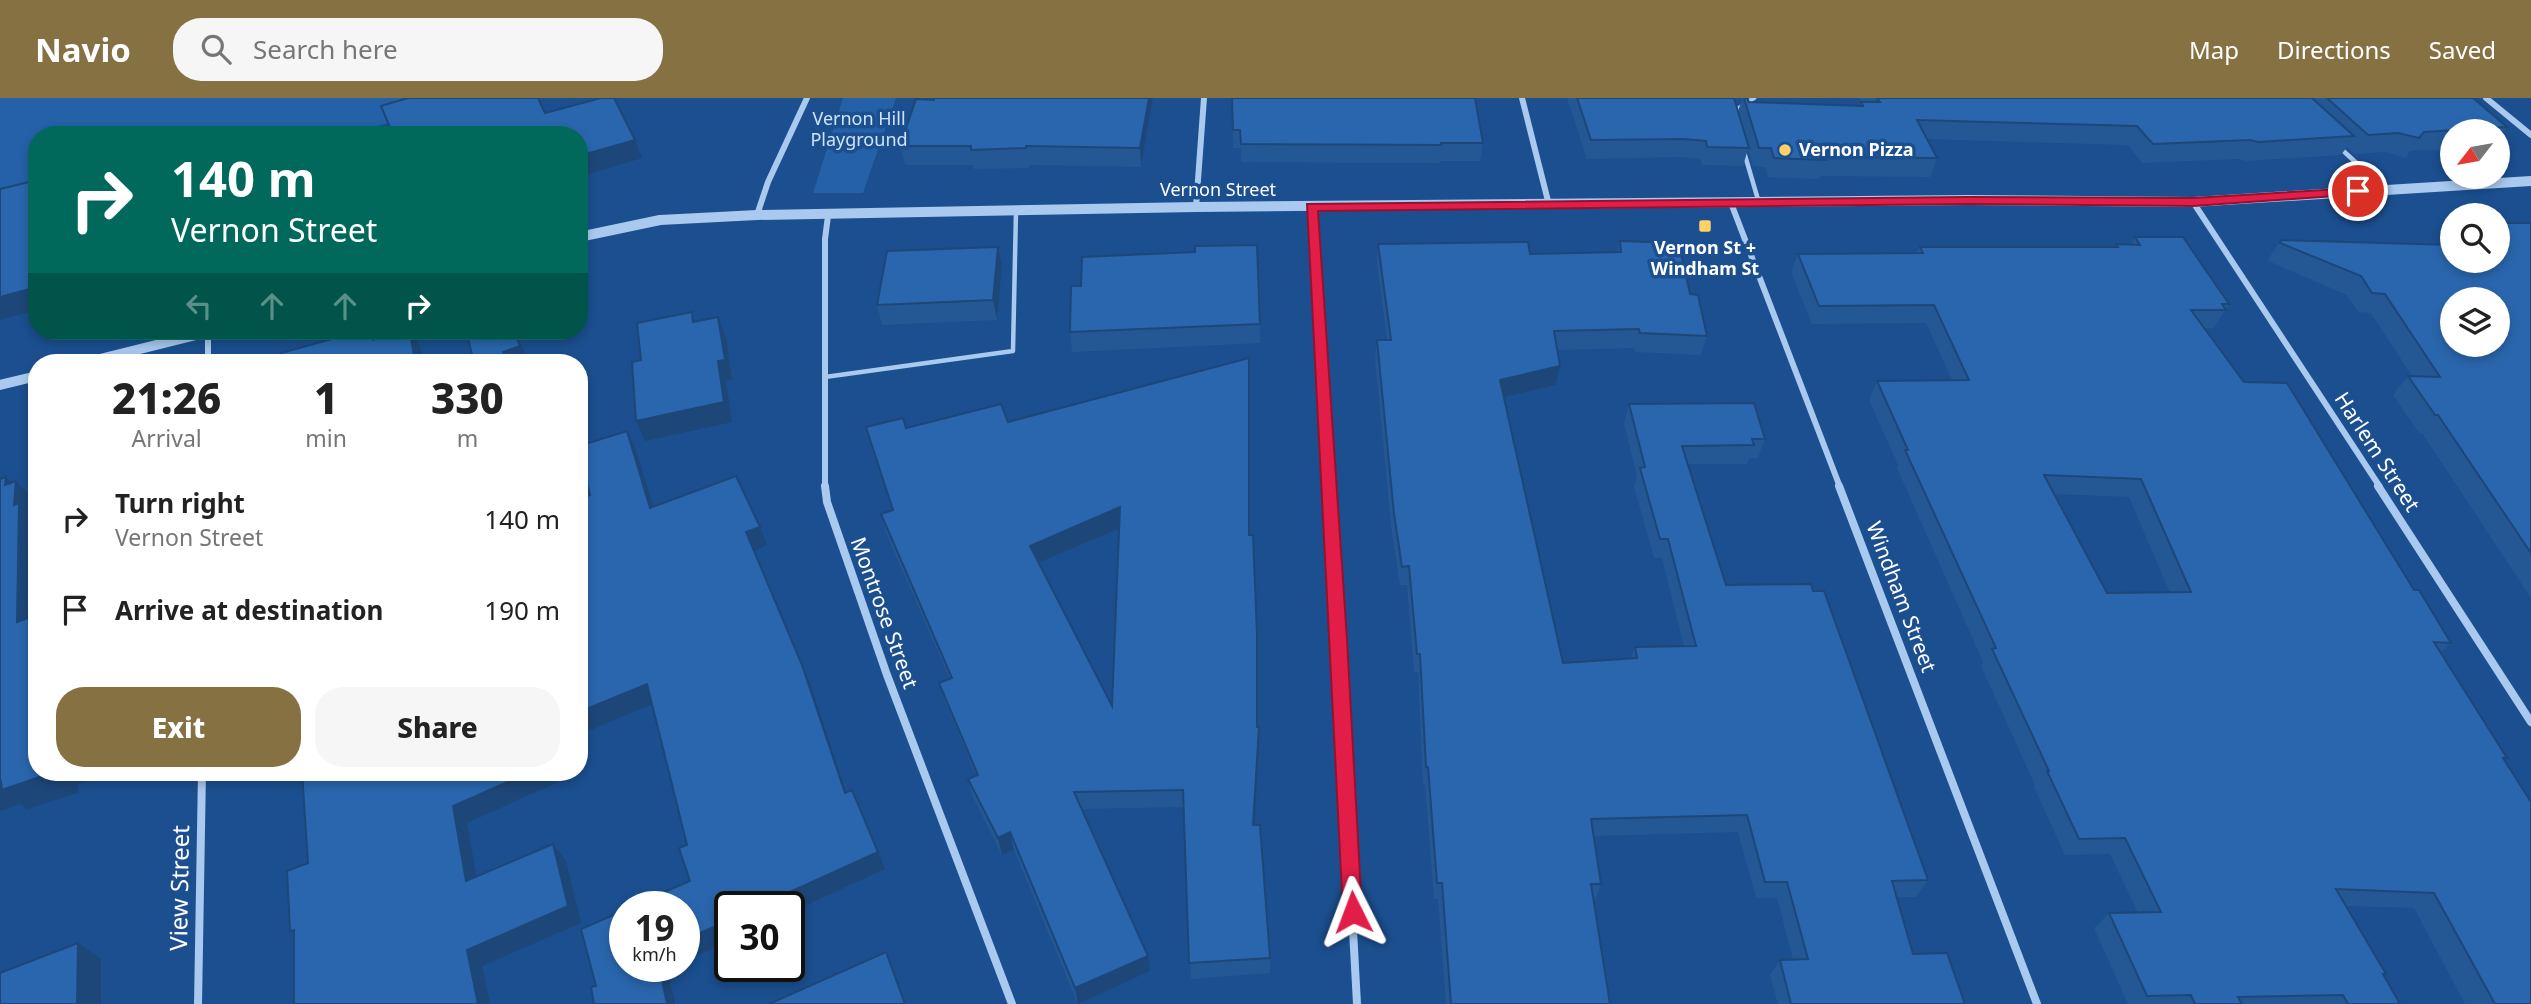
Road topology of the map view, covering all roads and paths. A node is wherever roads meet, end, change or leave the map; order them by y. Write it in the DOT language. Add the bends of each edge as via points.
graph roads {
  1 [pos="807,98"];
  2 [pos="1204,98"];
  3 [pos="1522,98"];
  4 [pos="1754,98"];
  5 [pos="2486,98"];
  6 [pos="1736,123"];
  7 [pos="2531,135"];
  8 [pos="2336,143"];
  9 [pos="1743,148"];
  10 [pos="2531,181"];
  11 [pos="2386,190"];
  12 [pos="2193,202"];
  13 [pos="1731,203"];
  14 [pos="1759,203"];
  15 [pos="1549,205"];
  16 [pos="1196,207"];
  17 [pos="1311,207"];
  18 [pos="1016,211"];
  19 [pos="757,215"];
  20 [pos="828,216"];
  21 [pos="588,235"];
  22 [pos="175,340"];
  23 [pos="119,354"];
  24 [pos="825,377"];
  25 [pos="28,378"];
  26 [pos="0,385"];
  27 [pos="2531,722"];
  28 [pos="202,781"];
  29 [pos="198,1004"];
  30 [pos="1012,1004"];
  31 [pos="1357,1004"];
  32 [pos="2038,1004"];
  1 -- 19 [label="street"];
  2 -- 16 [label="street"];
  3 -- 15 [label="street"];
  4 -- 6 [label="lane" via="1732,111"];
  5 -- 7 [label="street"];
  8 -- 11 [label="lane"];
  9 -- 14 [label="lane"];
  10 -- 11 [label="street, Vernon Street"];
  11 -- 12 [label="street, Vernon Street"];
  12 -- 14 [label="street, Vernon Street"];
  12 -- 27 [label="street, Harlem Street"];
  13 -- 14 [label="street, Vernon Street"];
  13 -- 15 [label="street, Vernon Street"];
  13 -- 32 [label="street, Windham Street"];
  15 -- 17 [label="street, Vernon Street"];
  16 -- 17 [label="street, Vernon Street"];
  16 -- 18 [label="street, Vernon Street"];
  17 -- 31 [label="street"];
  18 -- 20 [label="street, Vernon Street"];
  18 -- 24 [label="lane" via="1013,351"];
  19 -- 20 [label="street, Vernon Street"];
  19 -- 21 [label="street, Vernon Street" via="660,220"];
  20 -- 24 [label="street, Montrose Street"];
  22 -- 23 [label="street"];
  24 -- 30 [label="street, Montrose Street" via="827,438 822,473 827,502 887,675"];
  25 -- 26 [label="street"];
  28 -- 29 [label="street, View Street"];
}
